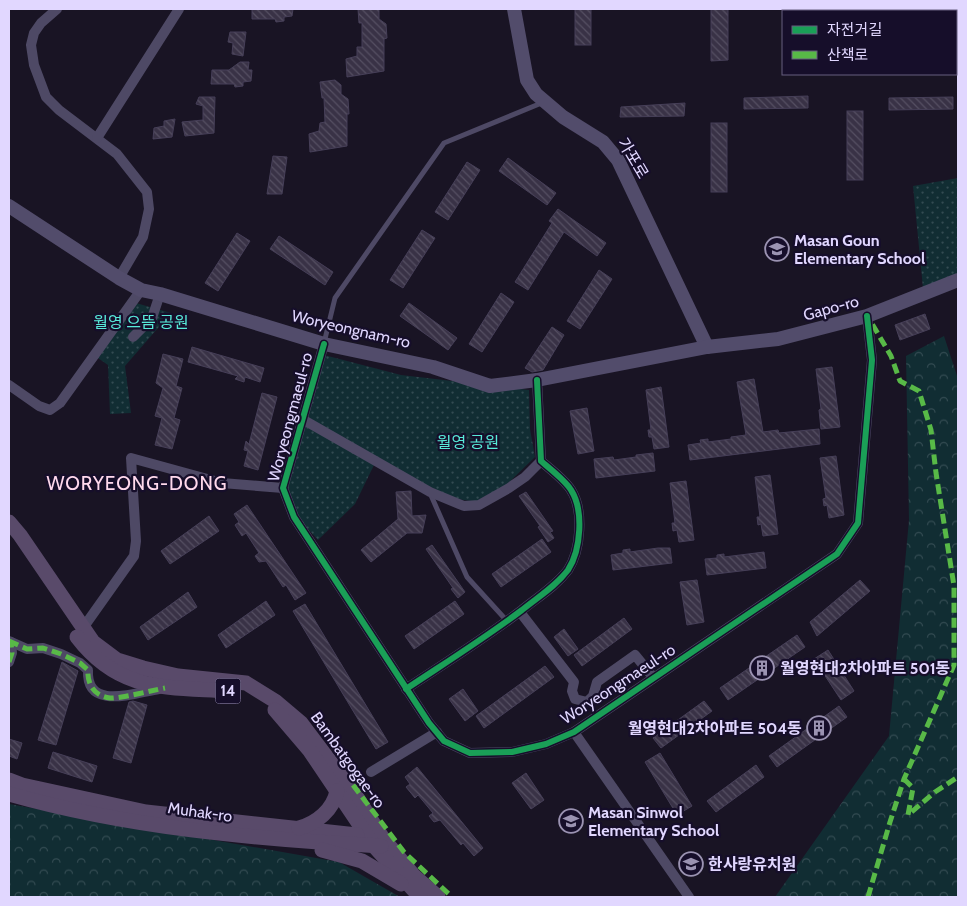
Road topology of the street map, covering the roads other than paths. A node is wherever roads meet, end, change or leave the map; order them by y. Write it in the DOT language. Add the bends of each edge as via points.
graph roads {
  1 [pos="57,9"];
  2 [pos="179,9"];
  3 [pos="514,9"];
  4 [pos="545,102"];
  5 [pos="98,138"];
  6 [pos="9,206"];
  7 [pos="119,278"];
  8 [pos="958,280"];
  9 [pos="141,290"];
  10 [pos="160,294"];
  11 [pos="867,316"];
  12 [pos="134,336"];
  13 [pos="324,344"];
  14 [pos="707,347"];
  15 [pos="537,380"];
  16 [pos="9,385"];
  17 [pos="302,419"];
  18 [pos="541,460"];
  19 [pos="282,488"];
  20 [pos="430,492"];
  21 [pos="9,522"];
  22 [pos="9,536"];
  23 [pos="520,612"];
  24 [pos="507,621"];
  25 [pos="83,628"];
  26 [pos="10,641"];
  27 [pos="9,662"];
  28 [pos="653,677"];
  29 [pos="165,688"];
  30 [pos="406,689"];
  31 [pos="437,732"];
  32 [pos="574,732"];
  33 [pos="371,772"];
  34 [pos="9,780"];
  35 [pos="336,791"];
  36 [pos="9,794"];
  37 [pos="292,835"];
  38 [pos="378,841"];
  39 [pos="420,897"];
  40 [pos="438,897"];
  41 [pos="689,897"];
  1 -- 5 [label="street" via="34,33 31,45 34,65 46,97"];
  2 -- 5 [label="street"];
  3 -- 4 [label="main road, 가포로" via="527,80"];
  4 -- 13 [label="lane" via="444,142 335,298"];
  4 -- 14 [label="main road, 가포로" via="603,142 618,160"];
  5 -- 7 [label="street" via="117,154 147,192 149,209 143,237"];
  6 -- 7 [label="main road, Woryeongnam-ro"];
  7 -- 9 [label="main road, Woryeongnam-ro"];
  8 -- 11 [label="main road, Gapo-ro"];
  9 -- 10 [label="main road, Woryeongnam-ro"];
  9 -- 16 [label="street" via="60,403 50,410"];
  10 -- 12 [label="street" via="152,318"];
  10 -- 13 [label="main road, Woryeongnam-ro"];
  11 -- 14 [label="main road, Gapo-ro" via="778,339"];
  11 -- 28 [label="street, Woryeongmaeul-ro" via="872,360 858,523 837,554"];
  13 -- 15 [label="main road, Woryeongnam-ro" via="433,366 490,386"];
  13 -- 17 [label="street, Woryeongmaeul-ro"];
  14 -- 15 [label="main road, Woryeongnam-ro"];
  15 -- 18 [label="street"];
  17 -- 19 [label="street, Woryeongmaeul-ro"];
  17 -- 20 [label="street"];
  18 -- 20 [label="street" via="525,478 479,505 464,506"];
  18 -- 23 [label="street" via="571,490 580,531 577,550 568,569 553,586"];
  19 -- 25 [label="street" via="222,483 131,458 134,556"];
  19 -- 30 [label="street, Woryeongmaeul-ro" via="294,517"];
  20 -- 24 [label="lane" via="467,577"];
  21 -- 25 [label="main road, Bambatgogae-ro / 14"];
  22 -- 29 [label="main road, Bambatgogae-ro / 14" via="88,650 101,663 121,675"];
  23 -- 24 [label="street"];
  23 -- 28 [label="street" via="574,682 572,691 575,699 587,702 593,696 597,682 635,655"];
  24 -- 30 [label="street"];
  25 -- 38 [label="main road, Bambatgogae-ro / 14" via="93,642 116,660 178,676 246,683 275,701 302,723 356,796"];
  26 -- 27 [label="street" via="12,653"];
  26 -- 29 [label="street" via="27,649 43,648 80,663 88,670 87,681 91,688 110,698"];
  28 -- 32 [label="street, Woryeongmaeul-ro"];
  29 -- 35 [label="main road, Bambatgogae-ro / 14" via="238,692 265,702 310,751"];
  30 -- 31 [label="street, Woryeongmaeul-ro"];
  31 -- 32 [label="street, Woryeongmaeul-ro" via="444,741 470,753 512,752 546,744"];
  31 -- 33 [label="street"];
  32 -- 41 [label="street, Woryeongmaeul-ro"];
  34 -- 37 [label="main road, Muhak-ro" via="146,812"];
  35 -- 37 [label="main road" via="327,811"];
  35 -- 38 [label="main road, Bambatgogae-ro / 14"];
  36 -- 37 [label="main road, Muhak-ro" via="91,814 209,832"];
  37 -- 38 [label="main road, Muhak-ro"];
  37 -- 39 [label="main road" via="362,861"];
  38 -- 39 [label="main road, Bambatgogae-ro / 14"];
  38 -- 40 [label="main road, Bambatgogae-ro / 14"];
}
